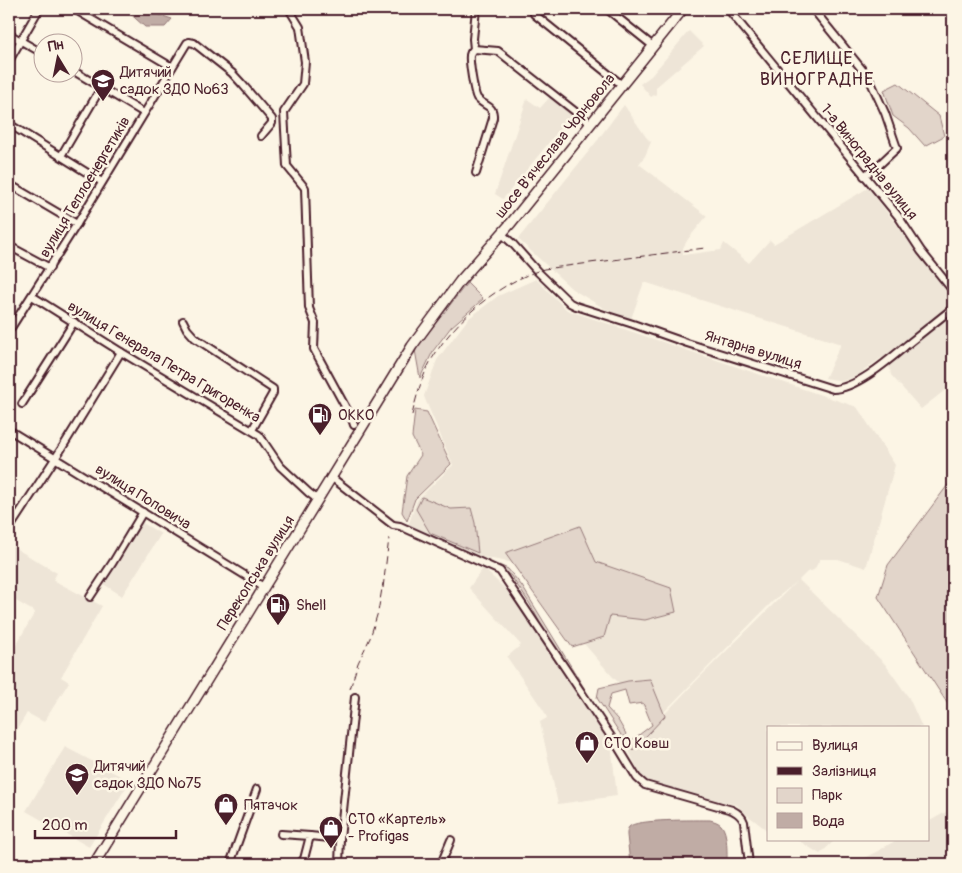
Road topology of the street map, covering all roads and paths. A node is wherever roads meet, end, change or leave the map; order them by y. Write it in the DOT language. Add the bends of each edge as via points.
graph roads {
  1 [pos="38,9"];
  2 [pos="74,9"];
  3 [pos="289,9"];
  4 [pos="476,9"];
  5 [pos="607,9"];
  6 [pos="683,9"];
  7 [pos="728,9"];
  8 [pos="818,10"];
  9 [pos="534,14"];
  10 [pos="9,34"];
  11 [pos="20,40"];
  12 [pos="653,46"];
  13 [pos="32,47"];
  14 [pos="474,49"];
  15 [pos="9,61"];
  16 [pos="172,67"];
  17 [pos="82,75"];
  18 [pos="622,85"];
  19 [pos="102,86"];
  20 [pos="144,112"];
  21 [pos="9,124"];
  22 [pos="591,124"];
  23 [pos="261,136"];
  24 [pos="60,156"];
  25 [pos="476,173"];
  26 [pos="864,176"];
  27 [pos="102,182"];
  28 [pos="9,184"];
  29 [pos="77,224"];
  30 [pos="502,234"];
  31 [pos="9,246"];
  32 [pos="50,268"];
  33 [pos="950,287"];
  34 [pos="32,296"];
  35 [pos="446,298"];
  36 [pos="953,308"];
  37 [pos="183,320"];
  38 [pos="74,322"];
  39 [pos="9,332"];
  40 [pos="121,352"];
  41 [pos="22,404"];
  42 [pos="354,425"];
  43 [pos="9,430"];
  44 [pos="252,430"];
  45 [pos="55,458"];
  46 [pos="331,477"];
  47 [pos="317,499"];
  48 [pos="143,512"];
  49 [pos="9,530"];
  50 [pos="264,587"];
  51 [pos="90,597"];
  52 [pos="354,697"];
  53 [pos="257,789"];
  54 [pos="281,834"];
  55 [pos="310,836"];
  56 [pos="340,839"];
  57 [pos="451,840"];
  58 [pos="94,864"];
  59 [pos="230,864"];
  60 [pos="299,864"];
  61 [pos="339,864"];
  62 [pos="441,864"];
  63 [pos="749,864"];
  1 -- 11 [label="street"];
  2 -- 16 [label="street"];
  3 -- 42 [label="street" via="300,27 305,62 303,84 284,112 287,166 305,188 309,308 315,323 314,349"];
  4 -- 14 [label="street"];
  5 -- 12 [label="street"];
  6 -- 12 [label="main road, шосе В'ячеслава Чорновола"];
  7 -- 26 [label="street, 1-а Виноградна вулиця"];
  8 -- 26 [label="street" via="869,78 897,148"];
  9 -- 18 [label="street"];
  10 -- 11 [label="street"];
  11 -- 13 [label="street"];
  11 -- 15 [label="street"];
  12 -- 18 [label="main road, шосе В'ячеслава Чорновола"];
  14 -- 22 [label="street" via="498,51"];
  14 -- 25 [label="street" via="470,62 476,96 493,113"];
  16 -- 20 [label="street, вулиця Теплоенергетиків"];
  16 -- 23 [label="street, вулиця Теплоенергетиків" via="189,42 211,55 232,73 272,119"];
  17 -- 19 [label="street"];
  18 -- 22 [label="main road, шосе В'ячеслава Чорновола"];
  19 -- 20 [label="street"];
  19 -- 24 [label="street"];
  20 -- 27 [label="street, вулиця Теплоенергетиків"];
  21 -- 24 [label="street"];
  22 -- 30 [label="main road, шосе В'ячеслава Чорновола"];
  24 -- 27 [label="street"];
  26 -- 33 [label="street, 1-а Виноградна вулиця"];
  27 -- 29 [label="street, вулиця Теплоенергетиків"];
  28 -- 29 [label="street"];
  29 -- 32 [label="street, вулиця Теплоенергетиків"];
  30 -- 35 [label="main road, шосе В'ячеслава Чорновола"];
  30 -- 36 [label="street, Янтарна вулиця" via="576,306 838,389 873,372"];
  31 -- 32 [label="street"];
  32 -- 34 [label="street, вулиця Теплоенергетиків"];
  34 -- 38 [label="street, вулиця Генерала Петра Григоренка"];
  34 -- 39 [label="street, вулиця Теплоенергетиків"];
  35 -- 46 [label="main road, Перекопська вулиця" via="412,346"];
  37 -- 44 [label="street" via="195,338 273,389"];
  38 -- 40 [label="street, вулиця Генерала Петра Григоренка"];
  38 -- 41 [label="street"];
  40 -- 44 [label="street, вулиця Генерала Петра Григоренка"];
  40 -- 45 [label="street"];
  43 -- 45 [label="street, вулиця Поповича"];
  44 -- 47 [label="street, вулиця Генерала Петра Григоренка" via="261,437 280,466"];
  45 -- 48 [label="street, вулиця Поповича"];
  45 -- 49 [label="street"];
  46 -- 47 [label="main road, Перекопська вулиця"];
  46 -- 63 [label="street" via="393,524 500,571 636,778 645,785 737,812 744,822"];
  47 -- 50 [label="main road, Перекопська вулиця"];
  48 -- 50 [label="street, вулиця Поповича"];
  48 -- 51 [label="street"];
  50 -- 58 [label="main road, Перекопська вулиця"];
  52 -- 56 [label="street"];
  53 -- 59 [label="street"];
  54 -- 55 [label="street"];
  55 -- 56 [label="street"];
  55 -- 60 [label="street" via="304,859"];
  56 -- 61 [label="street"];
  57 -- 62 [label="street"];
}
